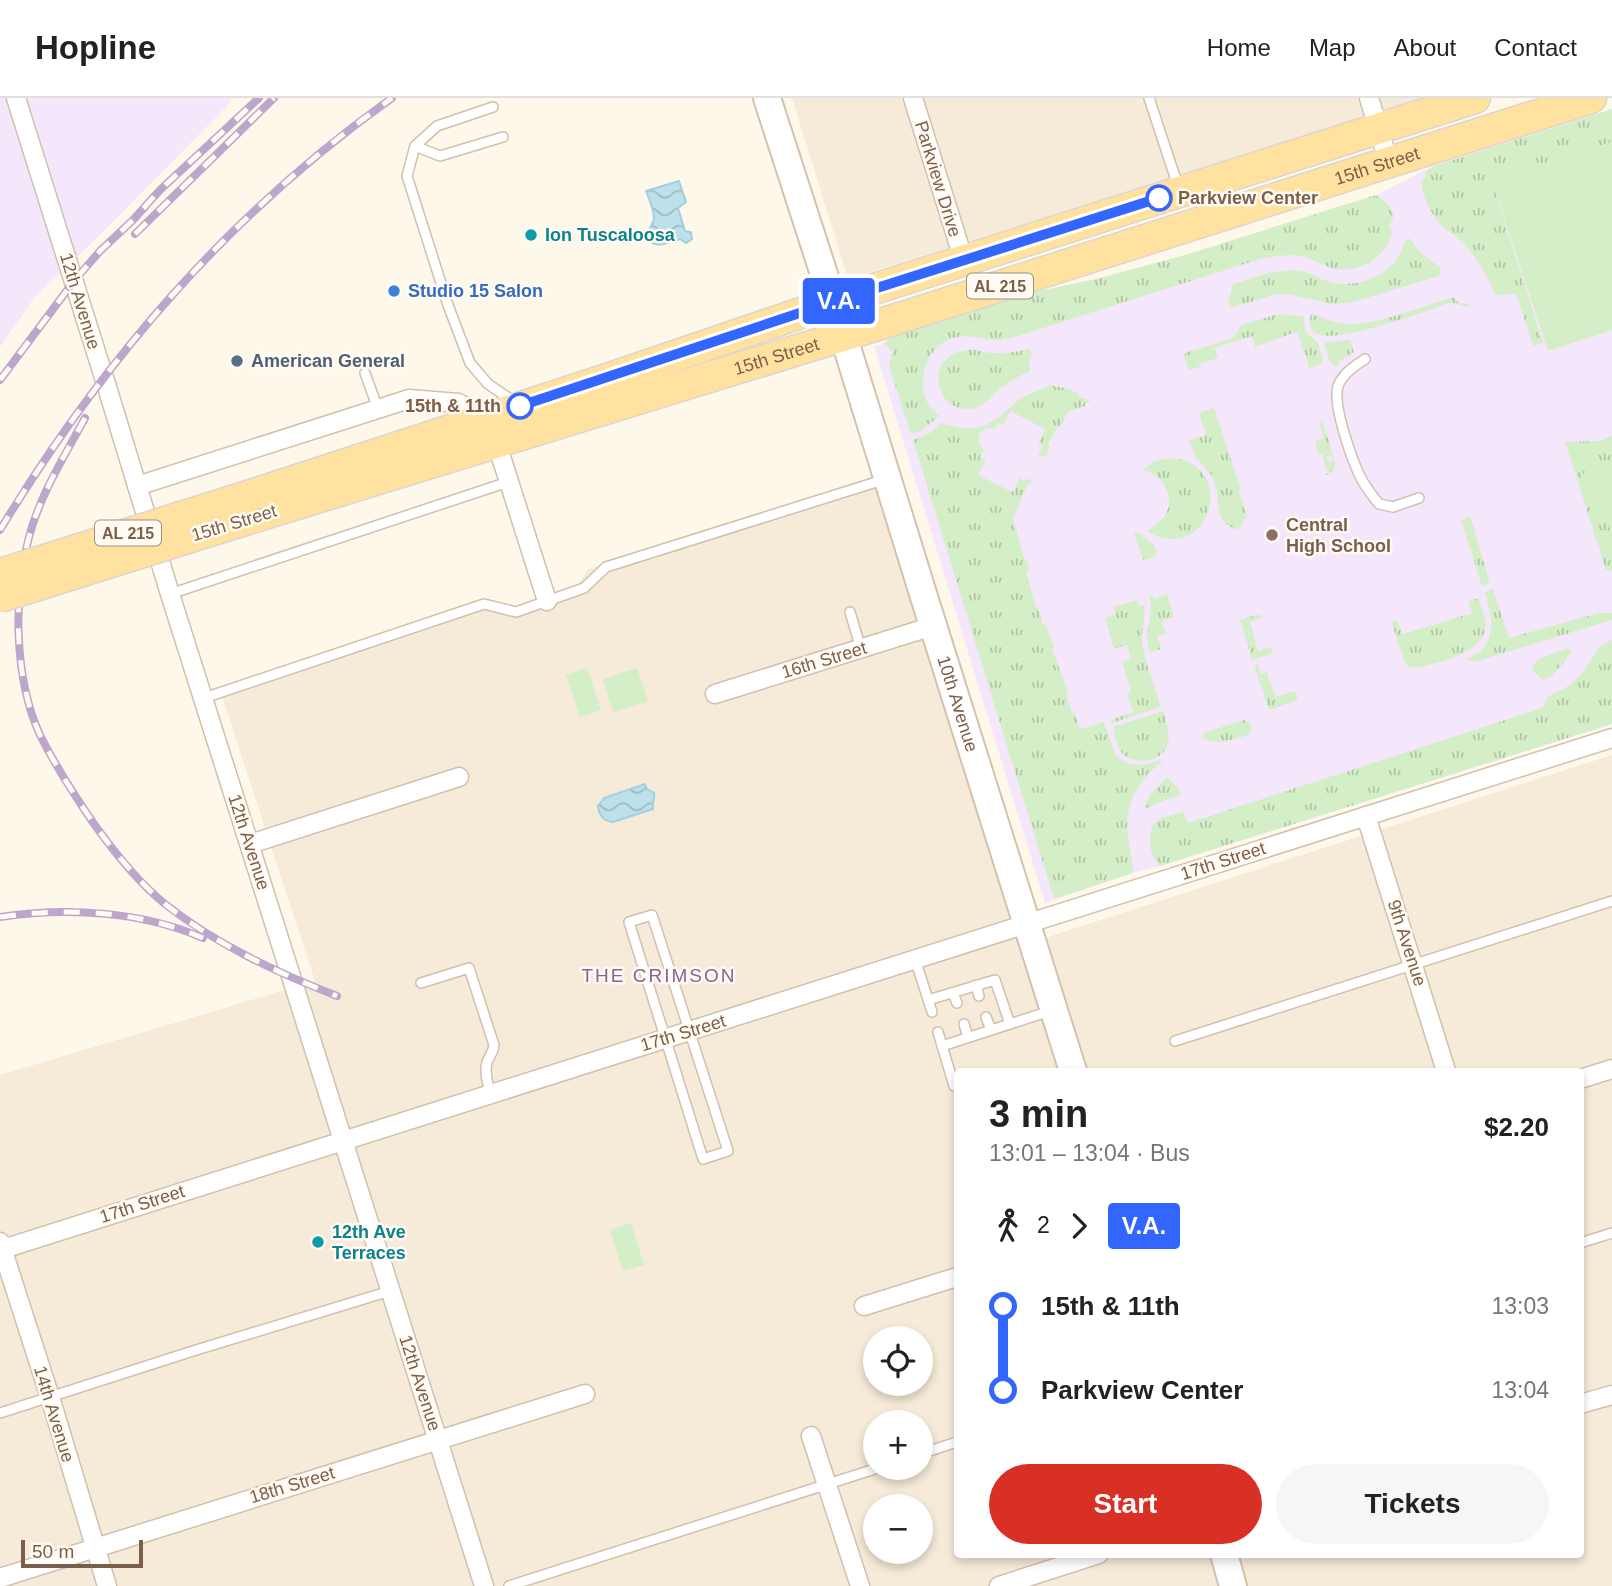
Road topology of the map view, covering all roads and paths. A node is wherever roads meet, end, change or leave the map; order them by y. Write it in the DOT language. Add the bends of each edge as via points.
graph roads {
  1 [pos="16,98"];
  2 [pos="767,98"];
  3 [pos="913,98"];
  4 [pos="1149,98"];
  5 [pos="1368,98"];
  6 [pos="1475,98"];
  7 [pos="1591,98"];
  8 [pos="494,107"];
  9 [pos="1378,129"];
  10 [pos="503,137"];
  11 [pos="415,146"];
  12 [pos="1389,163"];
  13 [pos="1180,191"];
  14 [pos="964,261"];
  15 [pos="833,302"];
  16 [pos="843,336"];
  17 [pos="1365,359"];
  18 [pos="365,373"];
  19 [pos="520,406"];
  20 [pos="379,409"];
  21 [pos="492,429"];
  22 [pos="888,478"];
  23 [pos="508,482"];
  24 [pos="137,486"];
  25 [pos="1419,498"];
  26 [pos="251,506"];
  27 [pos="0,574"];
  28 [pos="170,594"];
  29 [pos="0,597"];
  30 [pos="547,601"];
  31 [pos="850,612"];
  32 [pos="933,626"];
  33 [pos="860,649"];
  34 [pos="715,694"];
  35 [pos="204,698"];
  36 [pos="1612,738"];
  37 [pos="460,777"];
  38 [pos="1366,816"];
  39 [pos="250,844"];
  40 [pos="1612,901"];
  41 [pos="1027,923"];
  42 [pos="915,959"];
  43 [pos="1414,964"];
  44 [pos="421,983"];
  45 [pos="976,985"];
  46 [pos="953,993"];
  47 [pos="979,996"];
  48 [pos="928,1000"];
  49 [pos="957,1003"];
  50 [pos="1054,1010"];
  51 [pos="932,1012"];
  52 [pos="986,1017"];
  53 [pos="964,1024"];
  54 [pos="1010,1024"];
  55 [pos="991,1030"];
  56 [pos="691,1031"];
  57 [pos="938,1032"];
  58 [pos="968,1037"];
  59 [pos="666,1039"];
  60 [pos="1175,1041"];
  61 [pos="942,1046"];
  62 [pos="1072,1068"];
  63 [pos="1445,1068"];
  64 [pos="1612,1069"];
  65 [pos="1584,1078"];
  66 [pos="954,1086"];
  67 [pos="490,1093"];
  68 [pos="343,1140"];
  69 [pos="1612,1233"];
  70 [pos="1584,1242"];
  71 [pos="1,1247"];
  72 [pos="954,1278"];
  73 [pos="390,1291"];
  74 [pos="864,1306"];
  75 [pos="585,1394"];
  76 [pos="1612,1395"];
  77 [pos="50,1397"];
  78 [pos="1584,1403"];
  79 [pos="0,1413"];
  80 [pos="811,1436"];
  81 [pos="438,1439"];
  82 [pos="954,1443"];
  83 [pos="933,1450"];
  84 [pos="863,1473"];
  85 [pos="827,1485"];
  86 [pos="94,1547"];
  87 [pos="1086,1558"];
  88 [pos="1225,1558"];
  89 [pos="0,1578"];
  90 [pos="107,1586"];
  91 [pos="484,1586"];
  92 [pos="509,1586"];
  93 [pos="860,1586"];
  94 [pos="999,1586"];
  95 [pos="1233,1586"];
  1 -- 24 [label="street, 12th Avenue"];
  2 -- 15 [label="main road, 10th Avenue"];
  3 -- 14 [label="street, Parkview Drive"];
  4 -- 13 [label="lane"];
  5 -- 9 [label="street"];
  6 -- 9 [label="main road, 15th Street / AL 215"];
  7 -- 12 [label="main road, 15th Street / AL 215"];
  8 -- 11 [label="lane" via="437,126"];
  9 -- 12 [label="street"];
  9 -- 13 [label="main road, 15th Street / AL 215"];
  10 -- 11 [label="lane" via="440,156"];
  11 -- 19 [label="lane" via="407,176 461,341 470,363 488,384"];
  12 -- 16 [label="main road, 15th Street / AL 215"];
  13 -- 14 [label="main road, 15th Street / AL 215"];
  14 -- 15 [label="main road, 15th Street / AL 215"];
  15 -- 16 [label="main road, 10th Avenue"];
  15 -- 19 [label="main road, 15th Street / AL 215"];
  16 -- 21 [label="main road, 15th Street / AL 215"];
  16 -- 22 [label="main road, 10th Avenue"];
  17 -- 25 [label="lane" via="1349,370 1338,386 1347,441 1362,479 1379,504 1393,507"];
  18 -- 20 [label="lane"];
  19 -- 21 [label="main road, 15th Street / AL 215"];
  20 -- 21 [label="street" via="409,399 458,403"];
  20 -- 24 [label="street"];
  21 -- 23 [label="street"];
  21 -- 26 [label="main road, 15th Street / AL 215"];
  21 -- 26 [label="main road, 15th Street / AL 215" via="465,451 387,477"];
  22 -- 30 [label="lane" via="606,567 584,588"];
  22 -- 32 [label="main road, 10th Avenue"];
  23 -- 28 [label="lane"];
  23 -- 30 [label="street"];
  24 -- 28 [label="street, 12th Avenue"];
  26 -- 27 [label="main road, 15th Street / AL 215, bridge"];
  26 -- 29 [label="main road, 15th Street / AL 215, bridge"];
  28 -- 35 [label="street, 12th Avenue"];
  30 -- 35 [label="lane" via="516,612 484,604"];
  31 -- 33 [label="lane"];
  32 -- 33 [label="street, 16th Street"];
  32 -- 41 [label="main road, 10th Avenue"];
  33 -- 34 [label="street, 16th Street"];
  35 -- 39 [label="street, 12th Avenue"];
  36 -- 38 [label="street, 17th Street"];
  37 -- 39 [label="street"];
  38 -- 41 [label="street, 17th Street"];
  38 -- 43 [label="street, 9th Avenue"];
  39 -- 68 [label="street, 12th Avenue"];
  40 -- 43 [label="lane"];
  41 -- 42 [label="street, 17th Street"];
  41 -- 50 [label="main road, 10th Avenue"];
  42 -- 48 [label="lane"];
  42 -- 56 [label="street, 17th Street"];
  43 -- 60 [label="lane"];
  43 -- 63 [label="street, 9th Avenue"];
  44 -- 67 [label="lane" via="469,968 494,1045 486,1075"];
  45 -- 46 [label="lane"];
  45 -- 47 [label="lane"];
  45 -- 54 [label="lane" via="995,980"];
  46 -- 48 [label="lane"];
  46 -- 49 [label="lane"];
  48 -- 51 [label="lane"];
  50 -- 54 [label="lane"];
  50 -- 62 [label="main road, 10th Avenue"];
  52 -- 55 [label="lane"];
  53 -- 58 [label="lane"];
  54 -- 55 [label="lane"];
  55 -- 58 [label="lane"];
  56 -- 59 [label="street, 17th Street"];
  56 -- 59 [label="lane" via="652,915 629,922"];
  56 -- 59 [label="lane" via="728,1151 703,1159"];
  57 -- 61 [label="lane"];
  58 -- 61 [label="lane"];
  59 -- 67 [label="street, 17th Street"];
  61 -- 66 [label="lane"];
  64 -- 65 [label="street"];
  67 -- 68 [label="street, 17th Street"];
  68 -- 71 [label="street, 17th Street"];
  68 -- 73 [label="street, 12th Avenue"];
  69 -- 70 [label="lane"];
  71 -- 77 [label="street, 14th Avenue"];
  72 -- 74 [label="street"];
  73 -- 77 [label="lane"];
  73 -- 81 [label="street, 12th Avenue"];
  75 -- 81 [label="street, 18th Street"];
  76 -- 78 [label="street"];
  77 -- 79 [label="lane"];
  77 -- 86 [label="street, 14th Avenue"];
  80 -- 85 [label="street"];
  81 -- 86 [label="street, 18th Street"];
  81 -- 91 [label="street, 12th Avenue"];
  82 -- 83 [label="lane"];
  84 -- 85 [label="lane"];
  85 -- 92 [label="lane"];
  85 -- 93 [label="street"];
  86 -- 89 [label="street, 18th Street"];
  86 -- 90 [label="street, 14th Avenue"];
  87 -- 94 [label="street"];
  88 -- 95 [label="main road"];
}
